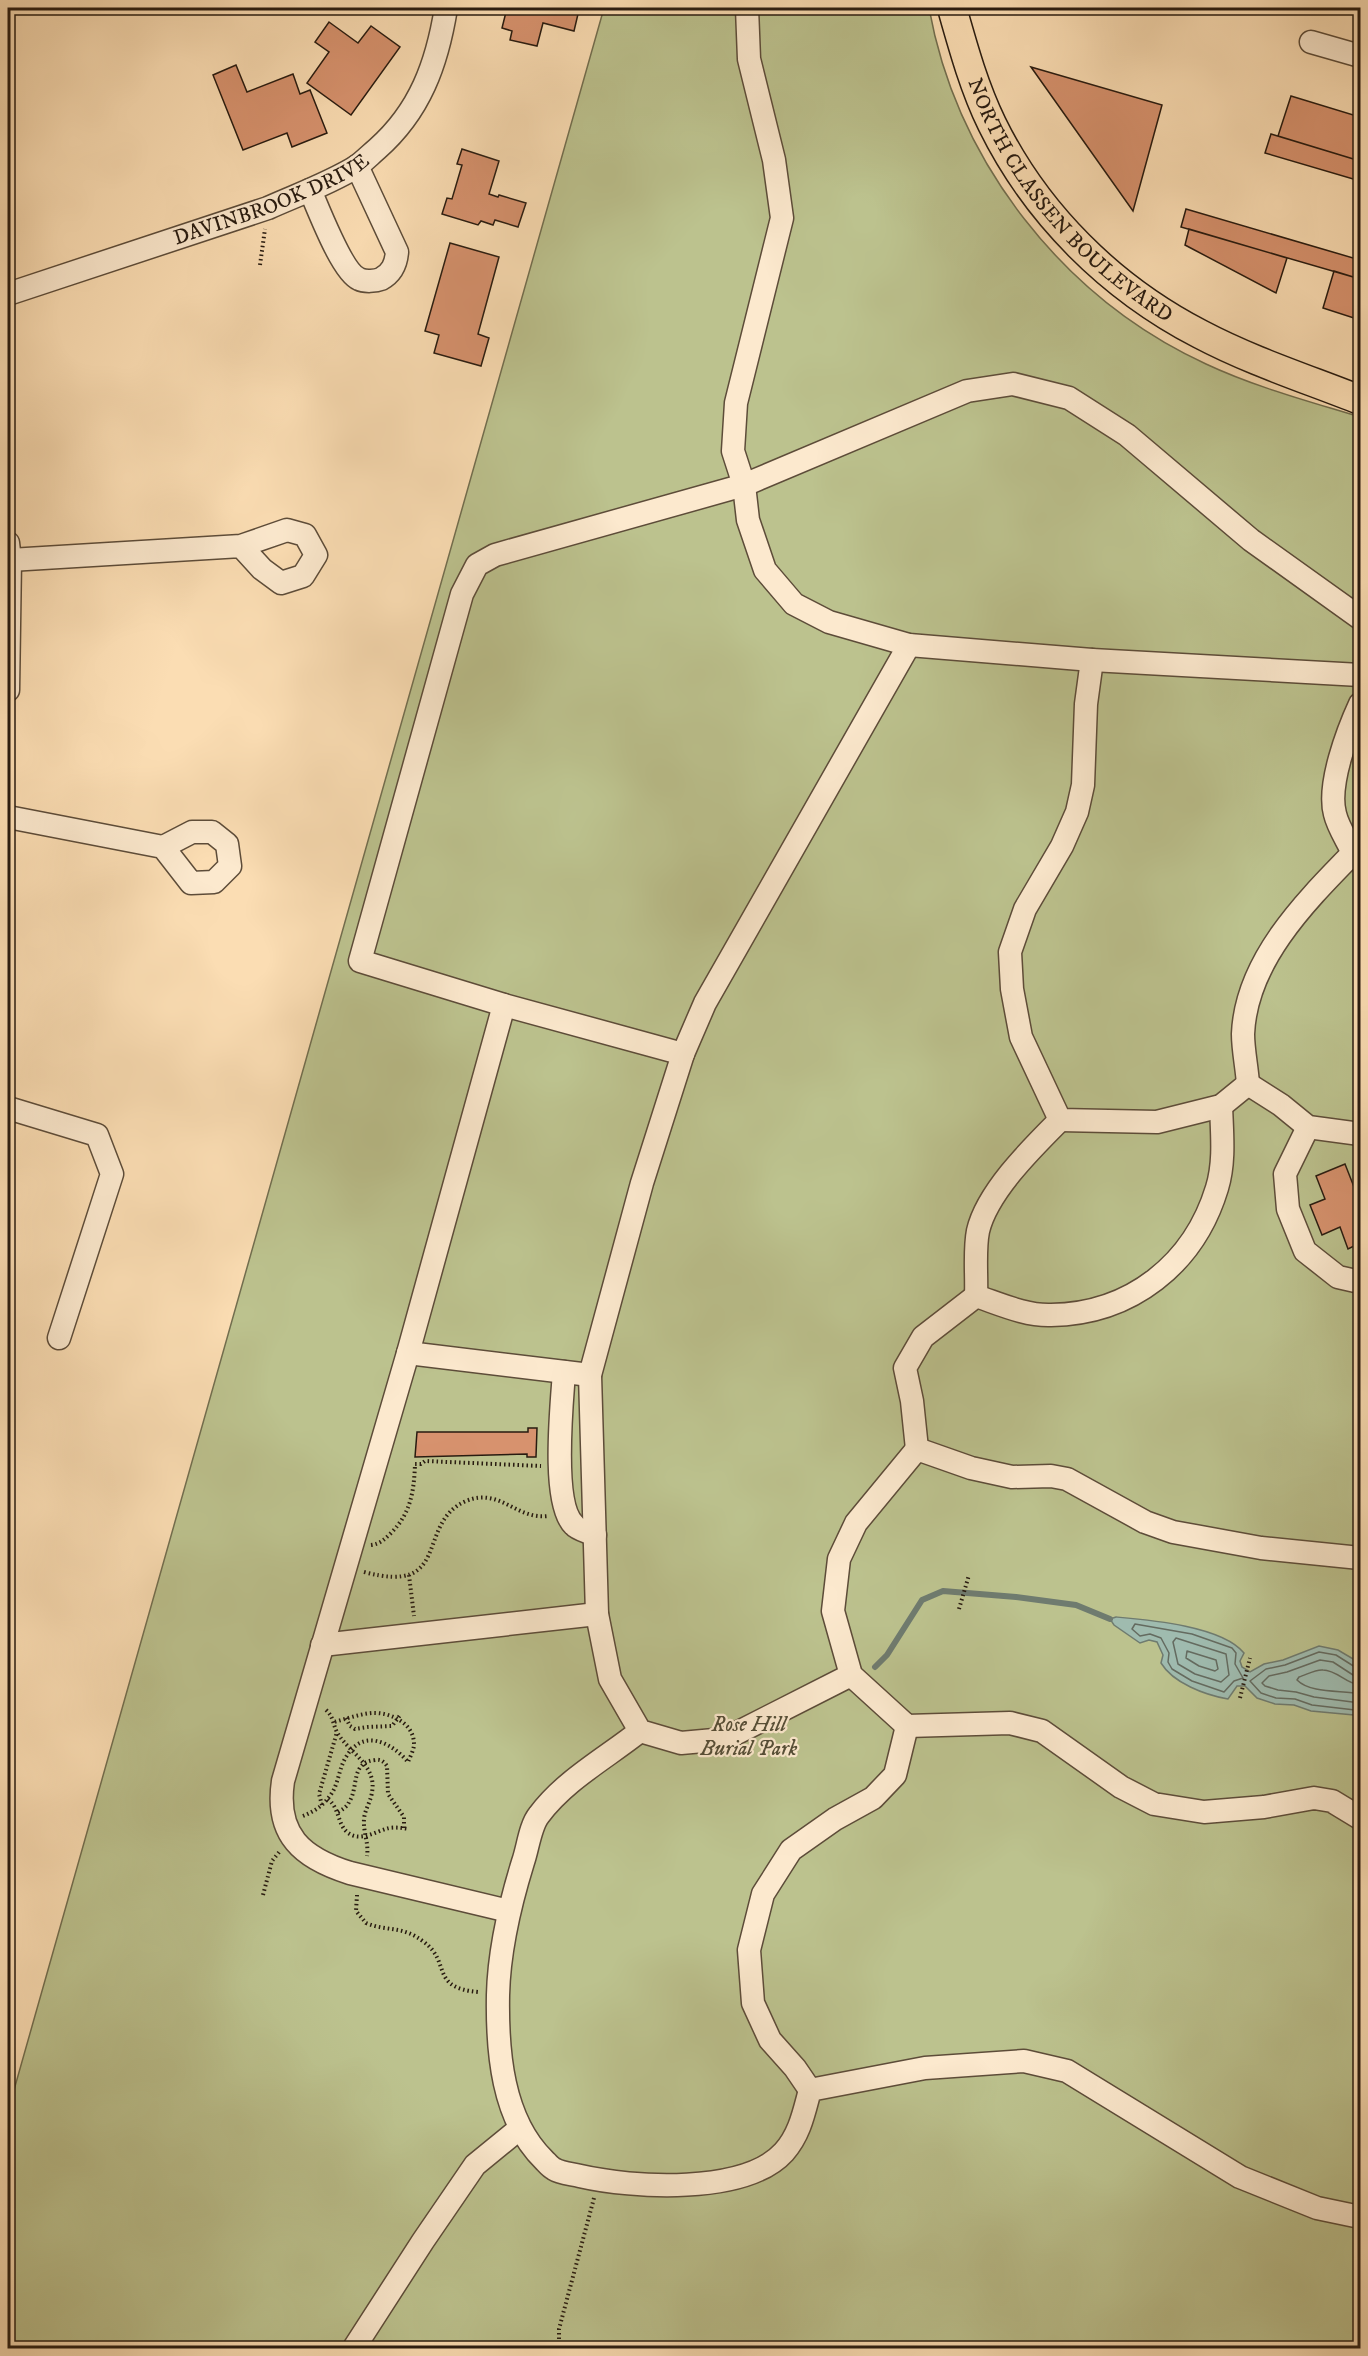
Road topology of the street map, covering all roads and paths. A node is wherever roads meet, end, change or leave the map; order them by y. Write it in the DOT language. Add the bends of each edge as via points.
graph roads {
  1 [pos="446,8"];
  2 [pos="747,8"];
  3 [pos="952,8"];
  4 [pos="1311,42"];
  5 [pos="1360,56"];
  6 [pos="357,166"];
  7 [pos="309,190"];
  8 [pos="264,244"];
  9 [pos="260,265"];
  10 [pos="8,294"];
  11 [pos="1239,352"];
  12 [pos="1360,379"];
  13 [pos="1360,400"];
  14 [pos="744,486"];
  15 [pos="241,546"];
  16 [pos="9,552"];
  17 [pos="1360,618"];
  18 [pos="909,645"];
  19 [pos="1092,660"];
  20 [pos="1360,675"];
  21 [pos="8,690"];
  22 [pos="1360,704"];
  23 [pos="8,817"];
  24 [pos="163,847"];
  25 [pos="1357,854"];
  26 [pos="504,1005"];
  27 [pos="683,1054"];
  28 [pos="1248,1084"];
  29 [pos="1221,1106"];
  30 [pos="8,1108"];
  31 [pos="1060,1120"];
  32 [pos="1308,1128"];
  33 [pos="1360,1134"];
  34 [pos="1360,1282"];
  35 [pos="976,1296"];
  36 [pos="59,1338"];
  37 [pos="408,1353"];
  38 [pos="564,1372"];
  39 [pos="590,1375"];
  40 [pos="917,1449"];
  41 [pos="559,1466"];
  42 [pos="567,1512"];
  43 [pos="595,1535"];
  44 [pos="353,1541"];
  45 [pos="1360,1558"];
  46 [pos="346,1566"];
  47 [pos="409,1575"];
  48 [pos="969,1575"];
  49 [pos="959,1609"];
  50 [pos="597,1614"];
  51 [pos="417,1635"];
  52 [pos="322,1645"];
  53 [pos="1250,1658"];
  54 [pos="851,1675"];
  55 [pos="1240,1698"];
  56 [pos="306,1701"];
  57 [pos="399,1717"];
  58 [pos="346,1718"];
  59 [pos="334,1722"];
  60 [pos="907,1726"];
  61 [pos="640,1731"];
  62 [pos="337,1732"];
  63 [pos="351,1749"];
  64 [pos="364,1764"];
  65 [pos="328,1799"];
  66 [pos="322,1804"];
  67 [pos="338,1812"];
  68 [pos="1360,1818"];
  69 [pos="289,1831"];
  70 [pos="366,1836"];
  71 [pos="364,1865"];
  72 [pos="359,1889"];
  73 [pos="262,1895"];
  74 [pos="509,1911"];
  75 [pos="498,1993"];
  76 [pos="810,2090"];
  77 [pos="519,2129"];
  78 [pos="598,2180"];
  79 [pos="1360,2217"];
  80 [pos="354,2349"];
  81 [pos="559,2349"];
  1 -- 6 [label="street, DAVINBROOK DRIVE" via="440,44 422,93 395,133"];
  2 -- 14 [label="street" via="749,59 774,160 782,218 736,403 734,451"];
  3 -- 11 [label="main road, NORTH CLASSEN BOULEVARD" via="967,62 992,124 1021,176 1051,215 1126,288 1162,314"];
  4 -- 5 [label="street"];
  6 -- 7 [label="street, DAVINBROOK DRIVE"];
  6 -- 7 [label="street" via="397,252 389,275 376,281 358,279 345,265"];
  7 -- 10 [label="street, DAVINBROOK DRIVE" via="268,208"];
  8 -- 9 [label="path"];
  11 -- 12 [label="main road, NORTH CLASSEN BOULEVARD"];
  11 -- 13 [label="main road, NORTH CLASSEN BOULEVARD"];
  14 -- 17 [label="street" via="967,391 1013,384 1069,398 1127,435 1251,540"];
  14 -- 18 [label="street" via="748,520 765,570 794,604 829,622"];
  14 -- 26 [label="street" via="495,555 477,565 462,594 360,961"];
  15 -- 16 [label="street"];
  16 -- 21 [label="street"];
  18 -- 19 [label="street"];
  18 -- 27 [label="street" via="705,1003"];
  19 -- 20 [label="street"];
  19 -- 31 [label="street" via="1083,785 1077,812 1025,909 1010,951 1021,1038"];
  22 -- 25 [label="street" via="1347,731 1335,777 1334,813"];
  23 -- 24 [label="street"];
  25 -- 28 [label="street" via="1296,912 1251,994 1243,1034"];
  26 -- 27 [label="street"];
  26 -- 37 [label="street"];
  27 -- 39 [label="street" via="642,1183"];
  28 -- 29 [label="street"];
  28 -- 32 [label="street"];
  29 -- 31 [label="street" via="1157,1122"];
  29 -- 35 [label="street" via="1223,1157 1217,1188 1203,1224 1161,1277 1126,1300 1085,1312 1023,1312"];
  30 -- 36 [label="street" via="97,1135 112,1174"];
  31 -- 35 [label="street" via="1022,1159 987,1207 978,1232"];
  32 -- 33 [label="street"];
  32 -- 34 [label="street" via="1285,1174 1288,1209 1305,1251 1338,1276"];
  35 -- 40 [label="street" via="923,1337 905,1368"];
  37 -- 38 [label="street"];
  37 -- 44 [label="street"];
  38 -- 39 [label="street"];
  38 -- 41 [label="street"];
  39 -- 43 [label="street"];
  40 -- 45 [label="street" via="1012,1477 1067,1479 1145,1522 1173,1532 1261,1548"];
  40 -- 54 [label="street" via="856,1523 839,1559 832,1611"];
  41 -- 42 [label="street"];
  41 -- 44 [label="path" via="425,1461 415,1464 412,1498 399,1525 376,1545"];
  42 -- 43 [label="street" via="574,1526"];
  42 -- 47 [label="path" via="534,1516 496,1499 468,1500 442,1520 429,1556"];
  43 -- 50 [label="street"];
  44 -- 46 [label="street"];
  46 -- 47 [label="path" via="381,1575"];
  46 -- 52 [label="street"];
  47 -- 51 [label="path"];
  48 -- 49 [label="path"];
  50 -- 51 [label="street"];
  50 -- 61 [label="street" via="610,1678"];
  51 -- 52 [label="street"];
  52 -- 56 [label="street"];
  53 -- 55 [label="path"];
  54 -- 60 [label="street"];
  54 -- 61 [label="street" via="725,1739 681,1743"];
  56 -- 59 [label="path" via="329,1712"];
  56 -- 69 [label="street" via="281,1796"];
  57 -- 58 [label="path" via="373,1713"];
  57 -- 58 [label="path" via="392,1726 356,1730"];
  57 -- 63 [label="path" via="414,1744 408,1762 385,1742 368,1741"];
  58 -- 59 [label="path"];
  59 -- 62 [label="path"];
  60 -- 68 [label="street" via="1010,1723 1042,1731 1121,1787 1154,1804 1204,1812 1314,1798 1332,1801"];
  60 -- 76 [label="street" via="895,1775 873,1798 791,1850 763,1893 749,1950 753,2003 770,2040"];
  61 -- 74 [label="street" via="569,1784 538,1816"];
  62 -- 63 [label="path"];
  62 -- 66 [label="path" via="319,1794"];
  63 -- 64 [label="path"];
  63 -- 65 [label="path"];
  64 -- 67 [label="path" via="356,1772 350,1802"];
  64 -- 70 [label="path" via="373,1783 364,1820"];
  64 -- 70 [label="path" via="381,1760 387,1766 388,1794 404,1817 407,1829 389,1828"];
  65 -- 66 [label="path"];
  65 -- 67 [label="path"];
  66 -- 69 [label="path"];
  67 -- 70 [label="path" via="348,1832"];
  69 -- 73 [label="path" via="272,1861"];
  69 -- 74 [label="street" via="311,1858 327,1866"];
  70 -- 71 [label="path"];
  72 -- 75 [label="path" via="356,1911 366,1923 399,1929 426,1943 446,1978 458,1990"];
  74 -- 75 [label="street"];
  75 -- 77 [label="street" via="500,2050"];
  76 -- 78 [label="street" via="799,2131 784,2153 756,2171 680,2186"];
  76 -- 79 [label="street" via="925,2067 1024,2061 1067,2072 1240,2177 1317,2208"];
  77 -- 78 [label="street" via="554,2170"];
  77 -- 80 [label="street" via="476,2165"];
  78 -- 81 [label="path" via="560,2329"];
}
